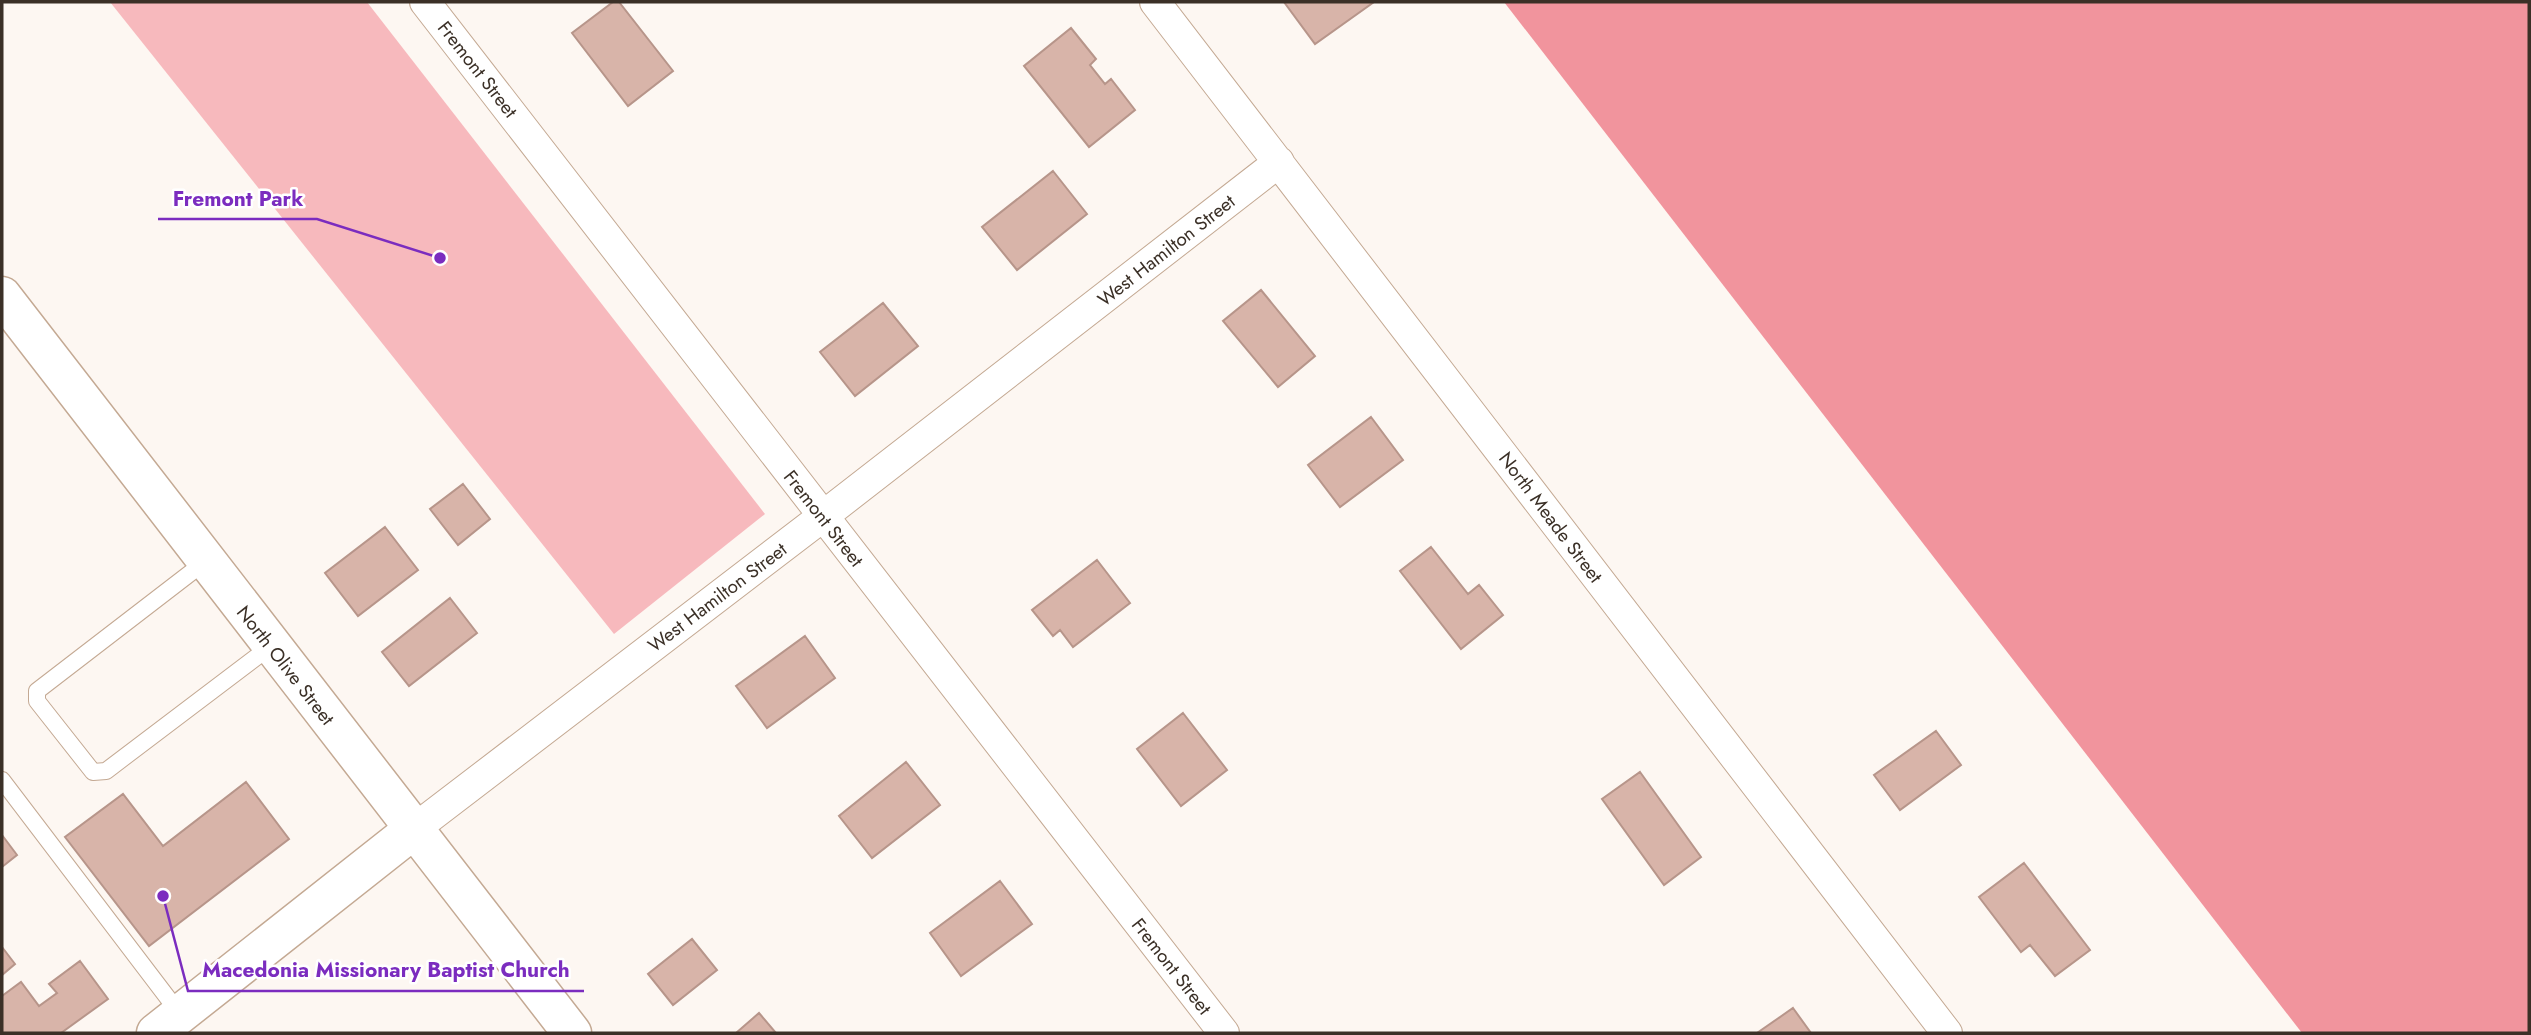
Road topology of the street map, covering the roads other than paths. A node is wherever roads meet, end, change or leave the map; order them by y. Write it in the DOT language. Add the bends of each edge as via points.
graph roads {
  1 [pos="425,2"];
  2 [pos="1154,2"];
  3 [pos="1279,162"];
  4 [pos="2,296"];
  5 [pos="822,517"];
  6 [pos="206,561"];
  7 [pos="271,646"];
  8 [pos="2,780"];
  9 [pos="413,830"];
  10 [pos="168,1023"];
  11 [pos="572,1033"];
  12 [pos="1224,1033"];
  13 [pos="1947,1033"];
  1 -- 5 [label="street, Fremont Street"];
  2 -- 3 [label="street, North Meade Street"];
  3 -- 5 [label="street, West Hamilton Street"];
  3 -- 13 [label="street, North Meade Street"];
  4 -- 6 [label="street, North Olive Street"];
  5 -- 9 [label="street, West Hamilton Street"];
  5 -- 12 [label="street, Fremont Street"];
  6 -- 7 [label="street, North Olive Street"];
  6 -- 7 [label="lane" via="37,691 37,701 93,772 106,771"];
  7 -- 9 [label="street, North Olive Street"];
  8 -- 10 [label="lane"];
  9 -- 10 [label="street, West Hamilton Street"];
  9 -- 11 [label="street, North Olive Street"];
}
